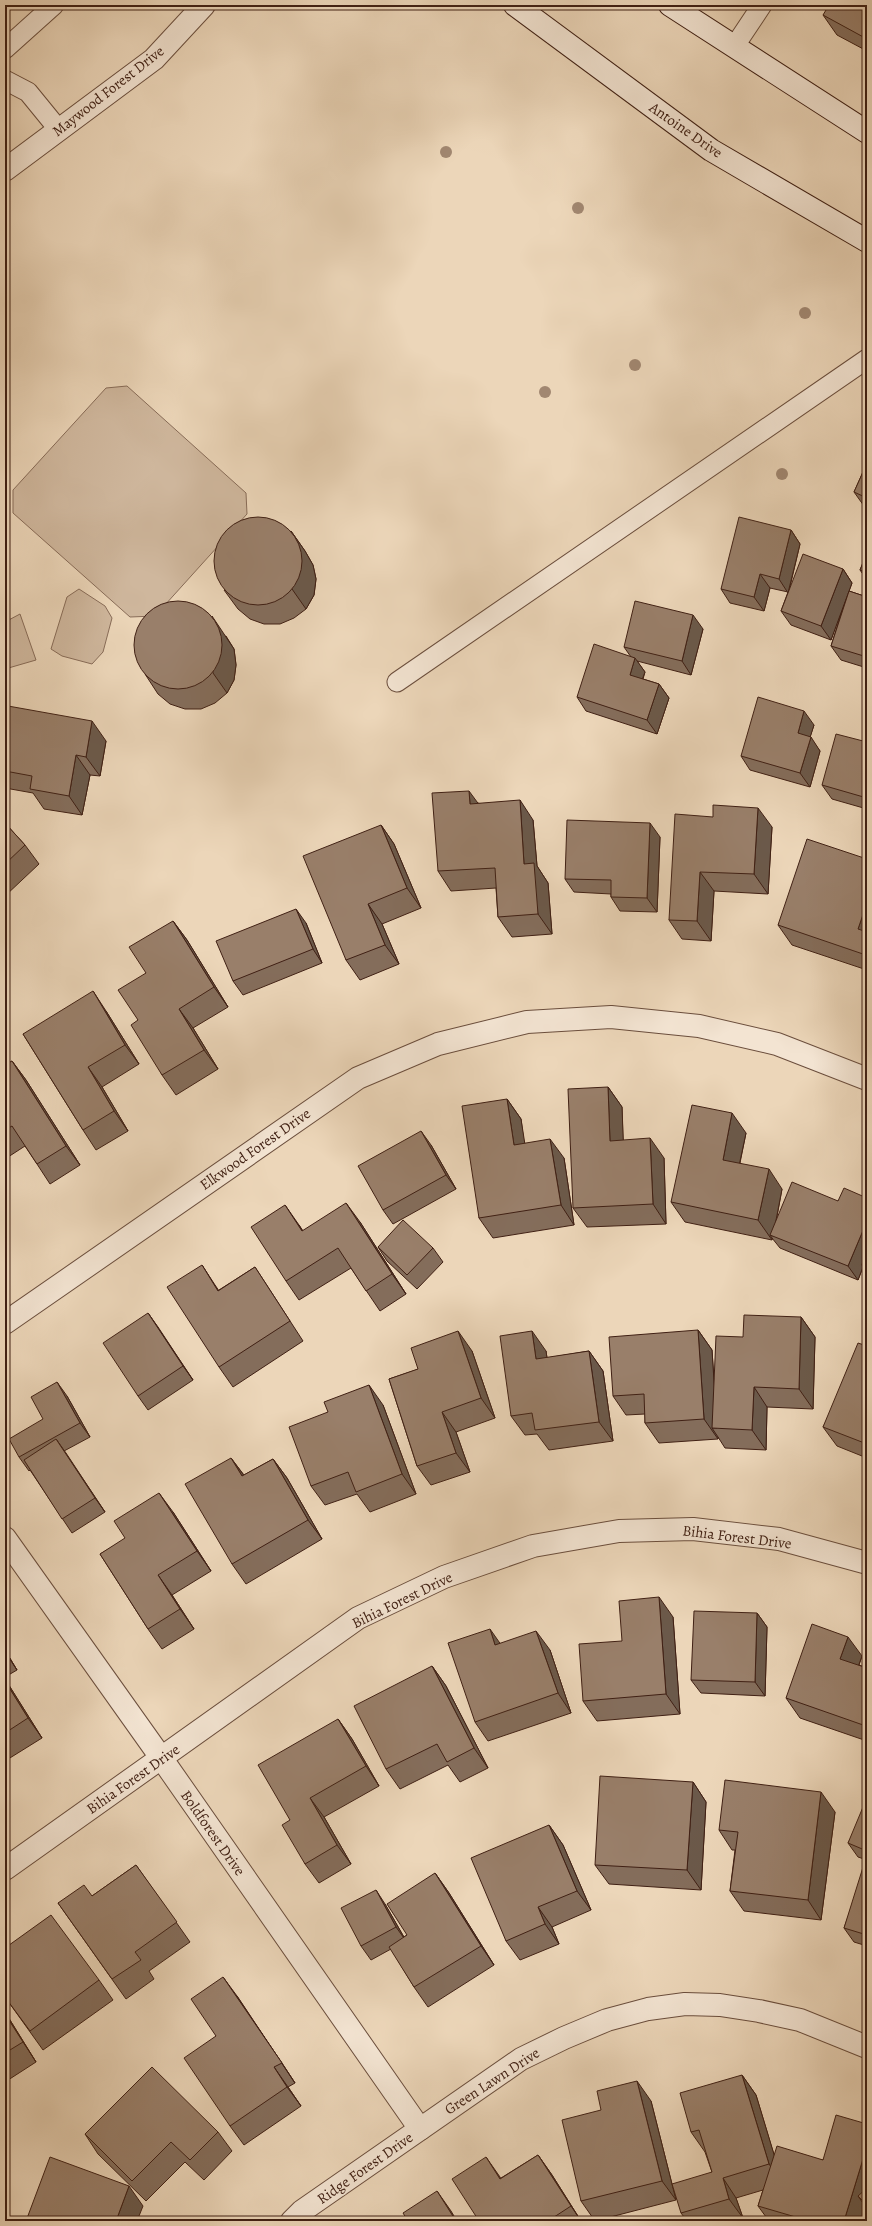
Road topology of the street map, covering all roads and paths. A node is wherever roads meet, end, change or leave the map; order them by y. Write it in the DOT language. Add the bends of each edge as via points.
graph roads {
  1 [pos="54,5"];
  2 [pos="515,5"];
  3 [pos="670,5"];
  4 [pos="762,5"];
  5 [pos="200,7"];
  6 [pos="734,47"];
  7 [pos="5,49"];
  8 [pos="5,80"];
  9 [pos="59,130"];
  10 [pos="867,132"];
  11 [pos="5,170"];
  12 [pos="867,241"];
  13 [pos="867,359"];
  14 [pos="398,682"];
  15 [pos="867,1079"];
  16 [pos="5,1323"];
  17 [pos="5,1538"];
  18 [pos="867,1563"];
  19 [pos="162,1759"];
  20 [pos="5,1870"];
  21 [pos="867,2047"];
  22 [pos="420,2129"];
  23 [pos="292,2221"];
  1 -- 7 [label="lane"];
  2 -- 12 [label="street, Antoine Drive" via="711,150"];
  3 -- 6 [label="street"];
  4 -- 6 [label="lane"];
  5 -- 9 [label="street, Maywood Forest Drive" via="154,59"];
  6 -- 10 [label="street"];
  8 -- 9 [label="lane" via="28,92"];
  9 -- 11 [label="street, Maywood Forest Drive"];
  13 -- 14 [label="lane"];
  15 -- 16 [label="street, Elkwood Forest Drive" via="776,1044 699,1026 611,1017 527,1022 438,1044 358,1078"];
  17 -- 19 [label="street, Boldforest Drive"];
  18 -- 19 [label="street, Bihia Forest Drive" via="779,1539 693,1529 619,1531 533,1546 444,1577 358,1618"];
  19 -- 20 [label="street, Bihia Forest Drive"];
  19 -- 22 [label="street, Boldforest Drive"];
  21 -- 22 [label="street, Green Lawn Drive" via="800,2020 759,2011 720,2005 685,2004 648,2009 606,2020 521,2059"];
  22 -- 23 [label="street, Ridge Forest Drive" via="302,2211"];
}
